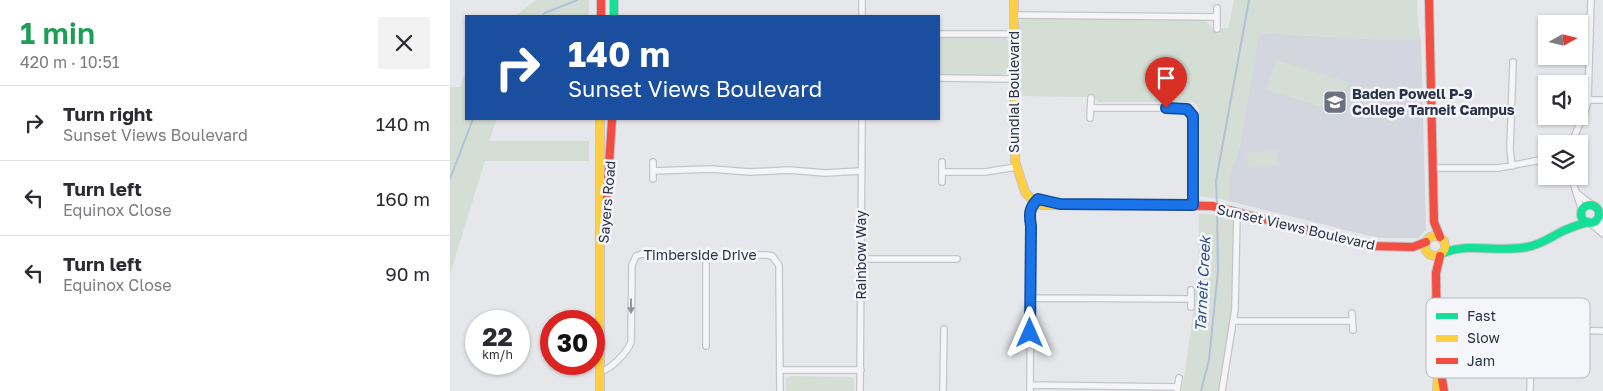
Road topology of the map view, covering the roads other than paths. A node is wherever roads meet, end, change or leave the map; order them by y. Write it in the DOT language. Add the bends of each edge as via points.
graph roads {
  1 [pos="601,0"];
  2 [pos="614,0"];
  3 [pos="862,0"];
  4 [pos="1014,0"];
  5 [pos="1429,0"];
  6 [pos="1591,0"];
  7 [pos="1217,8"];
  8 [pos="601,15"];
  9 [pos="614,15"];
  10 [pos="862,15"];
  11 [pos="1014,15"];
  12 [pos="1217,16"];
  13 [pos="1217,29"];
  14 [pos="940,34"];
  15 [pos="1014,34"];
  16 [pos="1514,62"];
  17 [pos="940,78"];
  18 [pos="1014,79"];
  19 [pos="1091,98"];
  20 [pos="1588,100"];
  21 [pos="1603,100"];
  22 [pos="1091,108"];
  23 [pos="1090,118"];
  24 [pos="600,120"];
  25 [pos="612,120"];
  26 [pos="862,120"];
  27 [pos="1538,161"];
  28 [pos="653,162"];
  29 [pos="942,162"];
  30 [pos="1512,166"];
  31 [pos="1016,167"];
  32 [pos="1433,168"];
  33 [pos="653,171"];
  34 [pos="862,171"];
  35 [pos="942,172"];
  36 [pos="653,179"];
  37 [pos="942,182"];
  38 [pos="1574,185"];
  39 [pos="1578,194"];
  40 [pos="1036,202"];
  41 [pos="1603,203"];
  42 [pos="1193,205"];
  43 [pos="1593,205"];
  44 [pos="1237,212"];
  45 [pos="1582,213"];
  46 [pos="1600,214"];
  47 [pos="1434,222"];
  48 [pos="1589,222"];
  49 [pos="1570,227"];
  50 [pos="1603,233"];
  51 [pos="1428,240"];
  52 [pos="1442,240"];
  53 [pos="1413,247"];
  54 [pos="1459,247"];
  55 [pos="1428,253"];
  56 [pos="1441,255"];
  57 [pos="706,256"];
  58 [pos="861,259"];
  59 [pos="957,259"];
  60 [pos="1436,273"];
  61 [pos="600,284"];
  62 [pos="1191,290"];
  63 [pos="1030,298"];
  64 [pos="1436,298"];
  65 [pos="1191,299"];
  66 [pos="1191,307"];
  67 [pos="600,310"];
  68 [pos="1352,313"];
  69 [pos="1234,321"];
  70 [pos="1352,321"];
  71 [pos="944,329"];
  72 [pos="1353,330"];
  73 [pos="1590,331"];
  74 [pos="1603,331"];
  75 [pos="706,346"];
  76 [pos="605,370"];
  77 [pos="780,370"];
  78 [pos="861,370"];
  79 [pos="600,375"];
  80 [pos="1180,378"];
  81 [pos="1438,378"];
  82 [pos="1441,378"];
  83 [pos="1530,378"];
  84 [pos="1030,388"];
  85 [pos="1177,389"];
  86 [pos="600,391"];
  87 [pos="780,391"];
  88 [pos="860,391"];
  89 [pos="943,391"];
  90 [pos="1222,391"];
  91 [pos="1437,391"];
  92 [pos="1444,391"];
  93 [pos="1530,391"];
  1 -- 8 [label="street"];
  2 -- 9 [label="street"];
  3 -- 10 [label="street"];
  4 -- 11 [label="street, Sundial Boulevard"];
  5 -- 32 [label="street"];
  6 -- 20 [label="street"];
  7 -- 12 [label="street"];
  11 -- 12 [label="street"];
  11 -- 15 [label="street, Sundial Boulevard"];
  12 -- 13 [label="street"];
  14 -- 15 [label="street"];
  15 -- 18 [label="street, Sundial Boulevard"];
  16 -- 30 [label="street"];
  17 -- 18 [label="street"];
  18 -- 31 [label="street, Sundial Boulevard"];
  19 -- 22 [label="street"];
  20 -- 21 [label="street"];
  22 -- 23 [label="street"];
  22 -- 42 [label="street" via="1190,110 1193,121"];
  24 -- 61 [label="street, Sayers Road"];
  25 -- 61 [label="street, Sayers Road"];
  26 -- 34 [label="street, Rainbow Way"];
  27 -- 30 [label="street"];
  28 -- 33 [label="street"];
  29 -- 35 [label="street"];
  30 -- 32 [label="street"];
  31 -- 35 [label="street" via="984,172"];
  31 -- 40 [label="street, Sundial Boulevard" via="1022,183"];
  32 -- 47 [label="street"];
  33 -- 34 [label="street"];
  33 -- 36 [label="street"];
  34 -- 58 [label="street, Rainbow Way"];
  35 -- 37 [label="street"];
  38 -- 39 [label="street"];
  39 -- 43 [label="street"];
  39 -- 45 [label="street"];
  40 -- 42 [label="street, Sunset Views Boulevard"];
  40 -- 63 [label="street" via="1029,214"];
  41 -- 43 [label="street"];
  42 -- 44 [label="street, Sunset Views Boulevard"];
  43 -- 45 [label="street" via="1587,206"];
  43 -- 46 [label="street"];
  44 -- 53 [label="street, Sunset Views Boulevard" via="1378,247"];
  44 -- 69 [label="street"];
  45 -- 48 [label="street" via="1583,219"];
  45 -- 49 [label="street"];
  46 -- 48 [label="street" via="1594,222"];
  46 -- 50 [label="street"];
  47 -- 51 [label="street"];
  47 -- 52 [label="street"];
  48 -- 49 [label="street"];
  48 -- 50 [label="street"];
  49 -- 54 [label="street" via="1548,241 1530,247"];
  51 -- 52 [label="street, Sunset Views Boulevard"];
  51 -- 53 [label="street, Sunset Views Boulevard"];
  51 -- 55 [label="street"];
  52 -- 54 [label="street"];
  52 -- 56 [label="street" via="1445,248"];
  53 -- 55 [label="street, Sunset Views Boulevard"];
  54 -- 56 [label="street"];
  55 -- 56 [label="street, Sunset Views Boulevard"];
  55 -- 60 [label="street"];
  56 -- 60 [label="street"];
  57 -- 75 [label="street"];
  57 -- 76 [label="street, Timberside Drive, one-way" via="642,254 634,258 631,342"];
  57 -- 77 [label="street, Timberside Drive" via="767,255 776,259 780,273"];
  58 -- 59 [label="street"];
  58 -- 78 [label="street, Rainbow Way"];
  60 -- 64 [label="street"];
  61 -- 67 [label="street, Sayers Road"];
  62 -- 65 [label="street"];
  63 -- 65 [label="street"];
  63 -- 84 [label="street"];
  65 -- 66 [label="street"];
  68 -- 70 [label="street"];
  69 -- 70 [label="street"];
  69 -- 90 [label="street"];
  70 -- 72 [label="street"];
  71 -- 89 [label="street"];
  73 -- 74 [label="street"];
  77 -- 78 [label="street"];
  77 -- 87 [label="street"];
  78 -- 88 [label="street, Rainbow Way"];
  79 -- 86 [label="street, Sayers Road"];
  80 -- 85 [label="street"];
  81 -- 91 [label="street"];
  82 -- 92 [label="street"];
  83 -- 93 [label="street"];
  84 -- 85 [label="street"];
}
